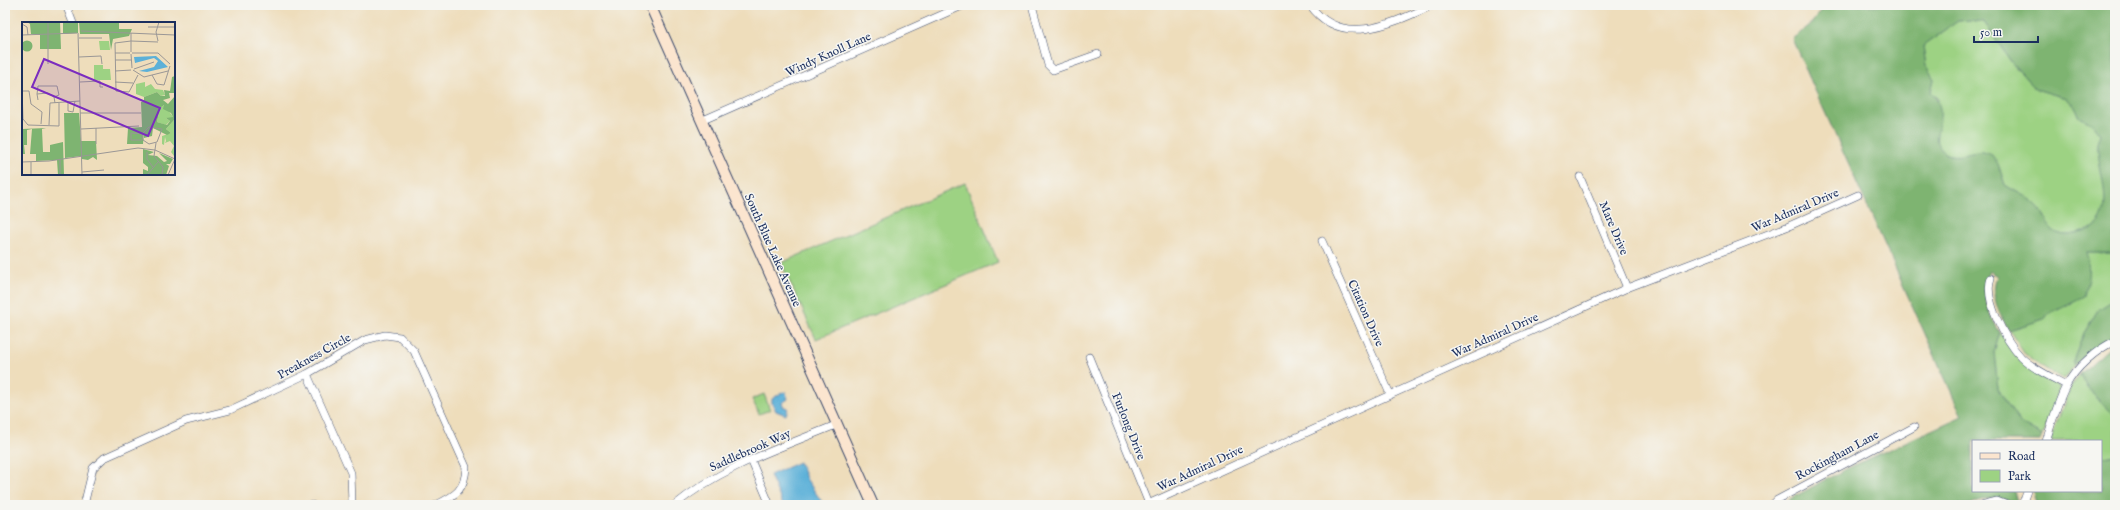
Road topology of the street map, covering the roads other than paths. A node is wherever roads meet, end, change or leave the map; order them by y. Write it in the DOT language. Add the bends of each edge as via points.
graph roads {
  1 [pos="66,5"];
  2 [pos="650,5"];
  3 [pos="964,5"];
  4 [pos="1032,5"];
  5 [pos="1310,5"];
  6 [pos="1433,5"];
  7 [pos="73,22"];
  8 [pos="1098,54"];
  9 [pos="701,121"];
  10 [pos="1580,177"];
  11 [pos="1858,196"];
  12 [pos="1322,241"];
  13 [pos="1991,278"];
  14 [pos="1627,288"];
  15 [pos="2115,341"];
  16 [pos="1089,357"];
  17 [pos="307,374"];
  18 [pos="2066,386"];
  19 [pos="1390,394"];
  20 [pos="838,424"];
  21 [pos="1914,427"];
  22 [pos="2046,440"];
  23 [pos="751,460"];
  24 [pos="2027,492"];
  25 [pos="1148,504"];
  26 [pos="84,505"];
  27 [pos="294,505"];
  28 [pos="312,505"];
  29 [pos="352,505"];
  30 [pos="436,505"];
  31 [pos="675,505"];
  32 [pos="770,505"];
  33 [pos="873,505"];
  34 [pos="1772,505"];
  35 [pos="1981,505"];
  36 [pos="2007,505"];
  37 [pos="2022,505"];
  1 -- 7 [label="street"];
  2 -- 9 [label="main road, South Blue Lake Avenue"];
  3 -- 9 [label="street, Windy Knoll Lane"];
  4 -- 8 [label="street" via="1048,65 1053,70"];
  5 -- 6 [label="street" via="1329,22 1341,27 1363,30 1386,25"];
  9 -- 20 [label="main road, South Blue Lake Avenue"];
  10 -- 14 [label="street, Mare Drive"];
  11 -- 14 [label="street, War Admiral Drive" via="1789,226"];
  12 -- 19 [label="street, Citation Drive"];
  13 -- 18 [label="street" via="1990,300 2001,327 2021,357"];
  14 -- 19 [label="street, War Admiral Drive"];
  15 -- 18 [label="street" via="2106,345 2077,370"];
  16 -- 25 [label="street, Furlong Drive"];
  17 -- 26 [label="street, Preakness Circle" via="230,410 186,421 104,458 93,468"];
  17 -- 29 [label="street" via="351,473"];
  17 -- 30 [label="street, Preakness Circle" via="365,340 385,335 400,337 414,351 466,467 465,481 457,493"];
  18 -- 22 [label="street"];
  19 -- 25 [label="street, War Admiral Drive"];
  20 -- 23 [label="street, Saddlebrook Way"];
  20 -- 33 [label="main road, South Blue Lake Avenue"];
  21 -- 34 [label="street, Rockingham Lane"];
  23 -- 31 [label="street, Saddlebrook Way" via="723,472"];
  23 -- 32 [label="street"];
  24 -- 37 [label="street"];
  27 -- 28 [label="street"];
  35 -- 36 [label="street" via="1997,501"];
}
